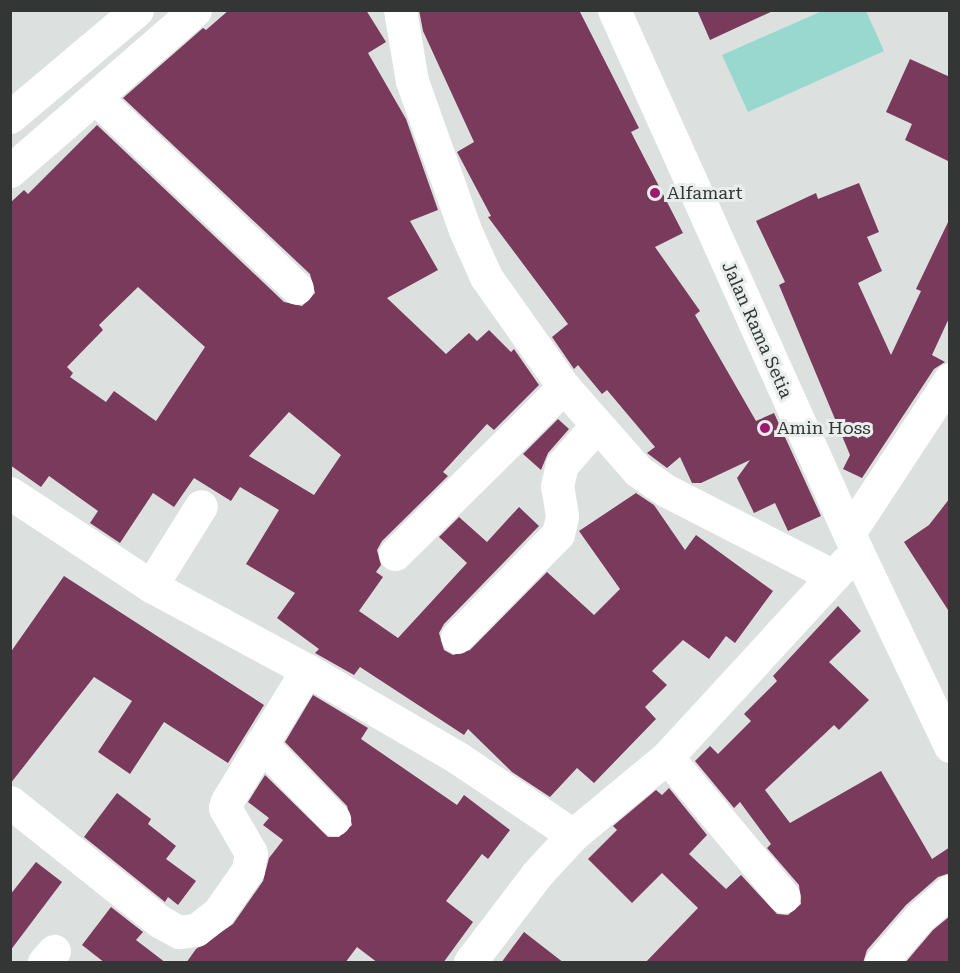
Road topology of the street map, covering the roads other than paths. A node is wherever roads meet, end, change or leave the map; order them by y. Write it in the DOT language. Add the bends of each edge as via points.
graph roads {
  1 [pos="137,10"];
  2 [pos="195,10"];
  3 [pos="400,10"];
  4 [pos="614,10"];
  5 [pos="97,99"];
  6 [pos="10,117"];
  7 [pos="10,171"];
  8 [pos="297,288"];
  9 [pos="950,379"];
  10 [pos="564,387"];
  11 [pos="596,426"];
  12 [pos="10,493"];
  13 [pos="201,506"];
  14 [pos="853,542"];
  15 [pos="395,554"];
  16 [pos="833,576"];
  17 [pos="152,586"];
  18 [pos="457,637"];
  19 [pos="308,670"];
  20 [pos="261,744"];
  21 [pos="950,746"];
  22 [pos="667,757"];
  23 [pos="10,802"];
  24 [pos="334,819"];
  25 [pos="573,835"];
  26 [pos="950,891"];
  27 [pos="784,897"];
  28 [pos="470,963"];
  29 [pos="881,963"];
  1 -- 6 [label="street"];
  2 -- 5 [label="street"];
  3 -- 10 [label="street" via="412,81 465,230 486,277"];
  4 -- 14 [label="street, Jalan Rama Setia"];
  5 -- 7 [label="street"];
  5 -- 8 [label="street"];
  9 -- 14 [label="street"];
  10 -- 11 [label="street"];
  10 -- 15 [label="street"];
  11 -- 16 [label="street" via="638,471 667,491"];
  11 -- 18 [label="street" via="562,465 557,486 562,516 558,534"];
  12 -- 17 [label="street"];
  13 -- 17 [label="street"];
  14 -- 16 [label="street"];
  14 -- 21 [label="street, Jalan Rama Setia"];
  16 -- 22 [label="street"];
  17 -- 19 [label="street"];
  19 -- 20 [label="street"];
  19 -- 25 [label="street" via="458,758"];
  20 -- 23 [label="street" via="225,808 251,853 248,870 218,913 196,930 178,932 159,921"];
  20 -- 24 [label="street"];
  22 -- 25 [label="street"];
  22 -- 27 [label="street"];
  25 -- 28 [label="street" via="537,874"];
  26 -- 29 [label="street" via="920,917"];
}
